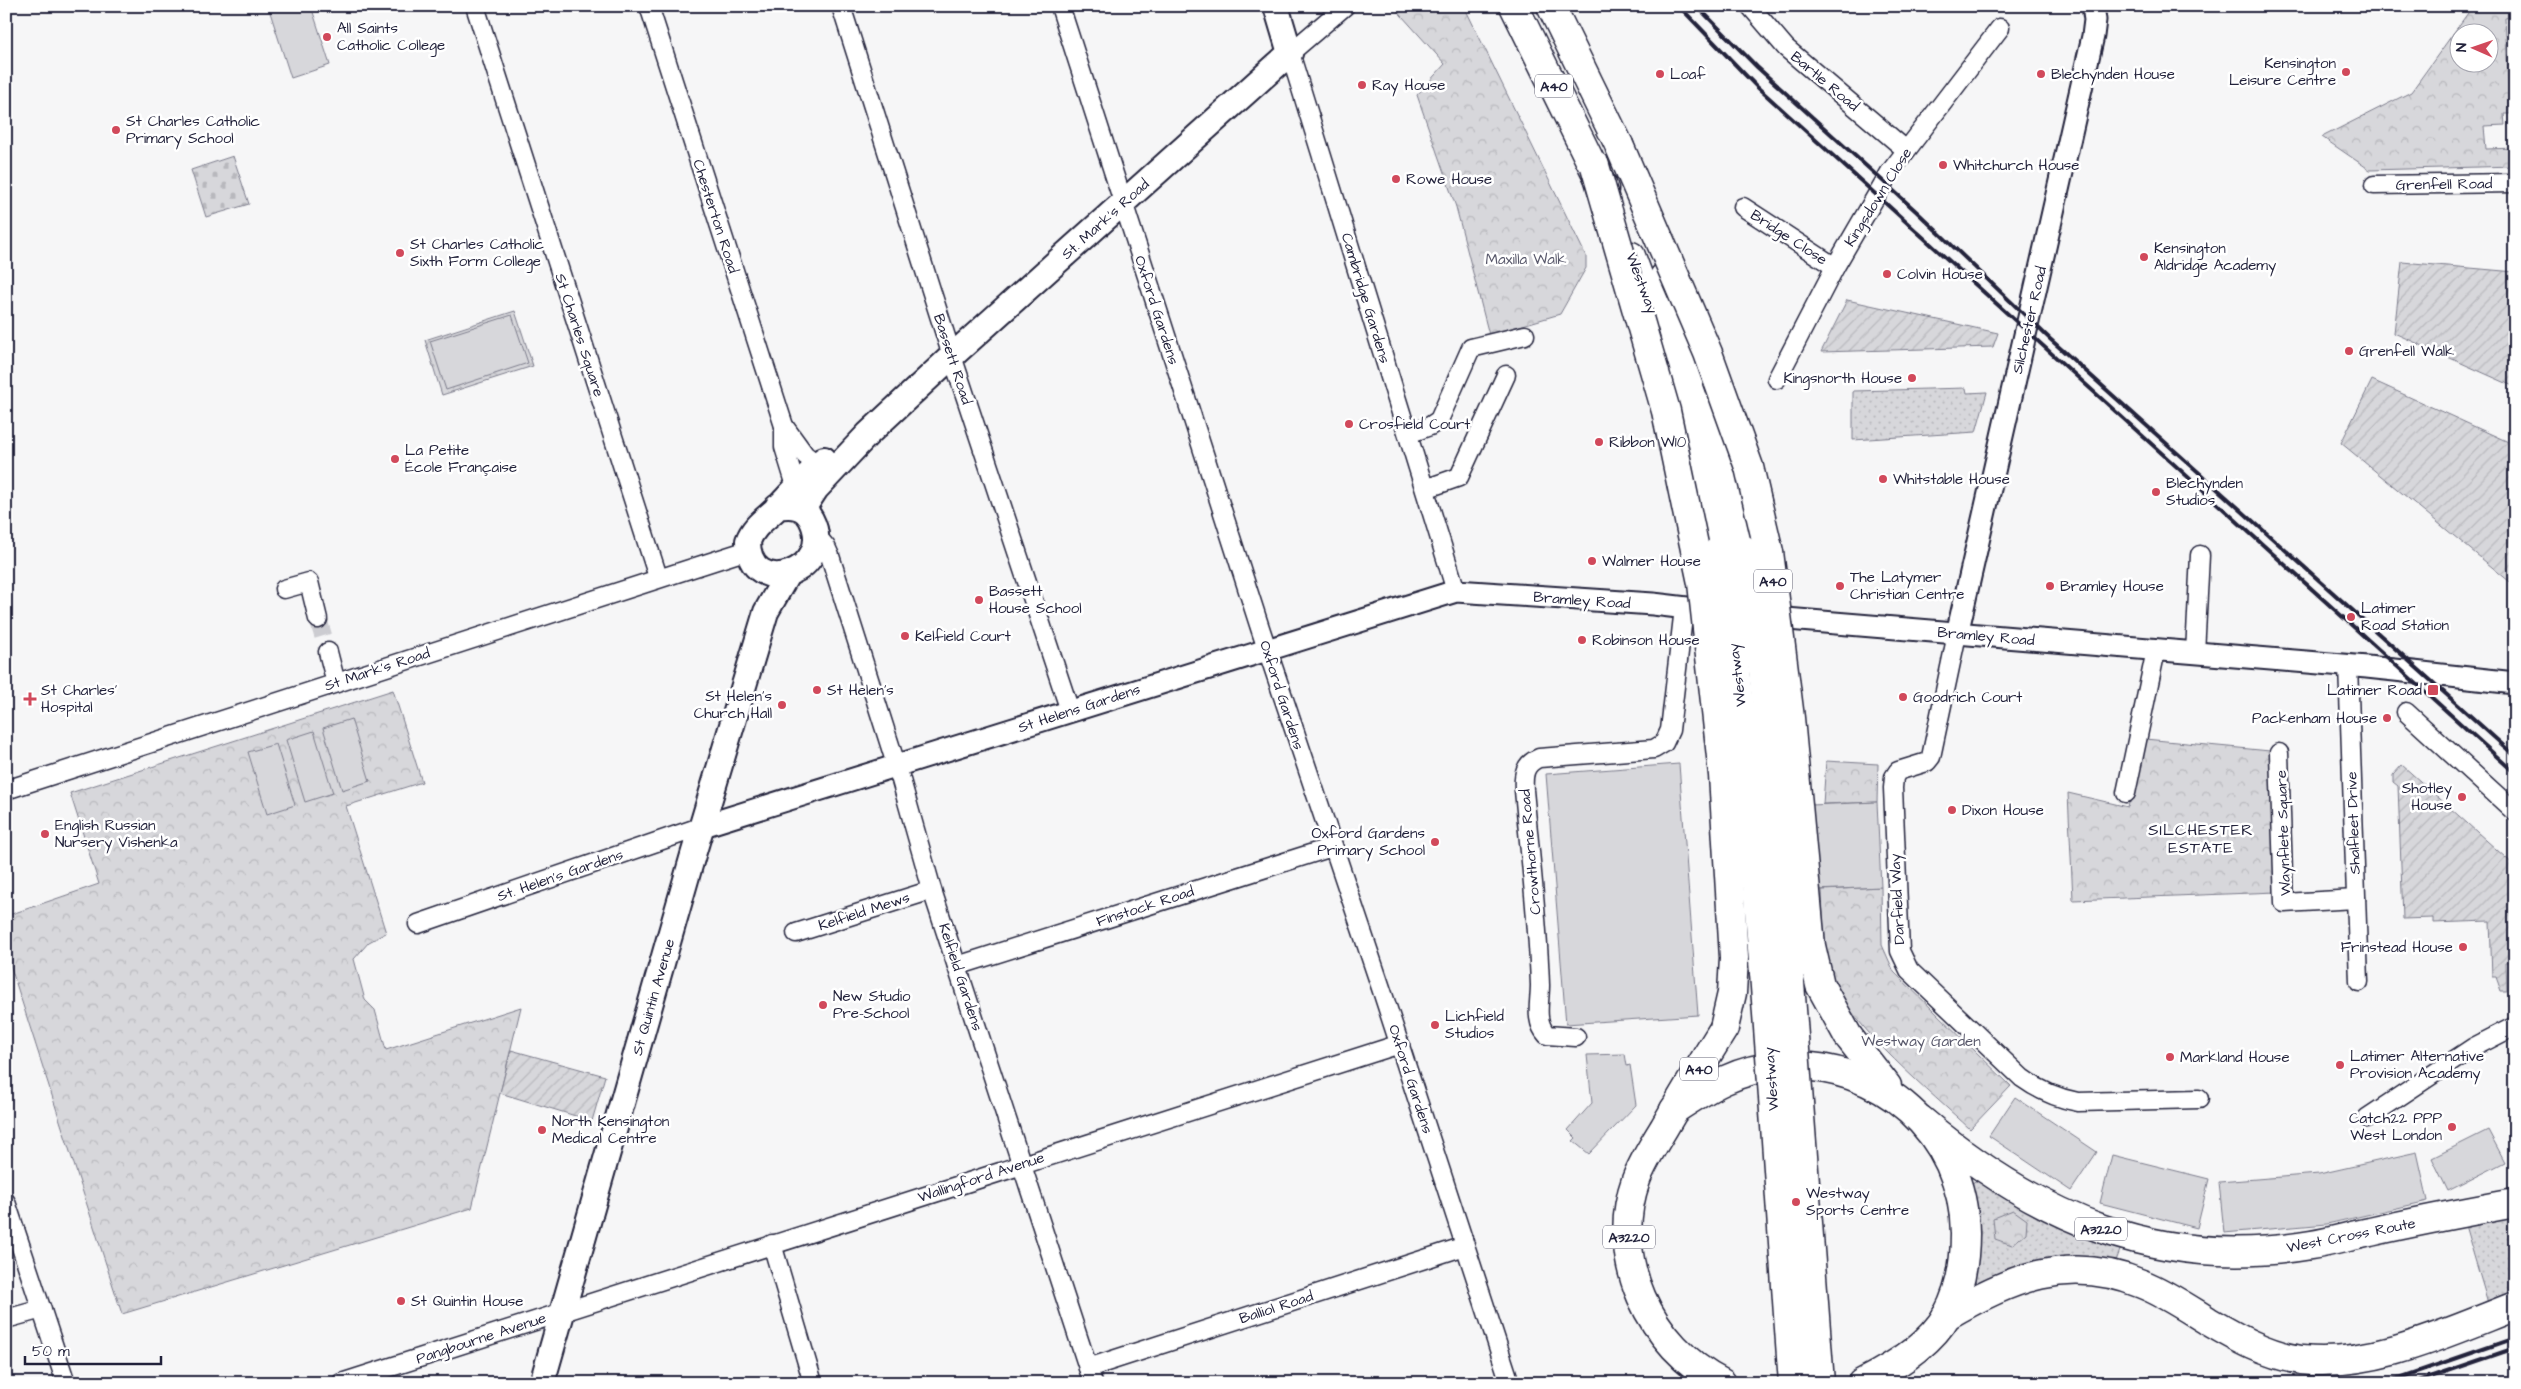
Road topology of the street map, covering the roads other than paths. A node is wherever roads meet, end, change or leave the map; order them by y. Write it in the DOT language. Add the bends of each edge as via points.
graph roads {
  1 [pos="475,6"];
  2 [pos="649,6"];
  3 [pos="841,6"];
  4 [pos="1060,6"];
  5 [pos="1276,6"];
  6 [pos="1345,6"];
  7 [pos="1514,6"];
  8 [pos="1551,6"];
  9 [pos="1750,6"];
  10 [pos="2093,6"];
  11 [pos="2000,28"];
  12 [pos="1290,53"];
  13 [pos="1619,144"];
  14 [pos="1906,150"];
  15 [pos="1595,166"];
  16 [pos="2515,183"];
  17 [pos="2374,185"];
  18 [pos="1123,204"];
  19 [pos="1743,207"];
  20 [pos="1835,267"];
  21 [pos="1526,335"];
  22 [pos="952,356"];
  23 [pos="1506,375"];
  24 [pos="1777,379"];
  25 [pos="784,426"];
  26 [pos="868,434"];
  27 [pos="1408,434"];
  28 [pos="818,465"];
  29 [pos="796,486"];
  30 [pos="1425,489"];
  31 [pos="777,508"];
  32 [pos="803,509"];
  33 [pos="816,535"];
  34 [pos="748,550"];
  35 [pos="2200,555"];
  36 [pos="797,569"];
  37 [pos="833,571"];
  38 [pos="762,572"];
  39 [pos="658,577"];
  40 [pos="284,589"];
  41 [pos="1456,591"];
  42 [pos="1684,608"];
  43 [pos="766,612"];
  44 [pos="318,619"];
  45 [pos="1957,634"];
  46 [pos="1267,648"];
  47 [pos="2156,650"];
  48 [pos="328,652"];
  49 [pos="2195,653"];
  50 [pos="2348,665"];
  51 [pos="336,683"];
  52 [pos="2515,683"];
  53 [pos="1070,711"];
  54 [pos="2406,712"];
  55 [pos="2279,753"];
  56 [pos="896,765"];
  57 [pos="6,790"];
  58 [pos="2126,794"];
  59 [pos="2515,812"];
  60 [pos="703,826"];
  61 [pos="1332,847"];
  62 [pos="932,890"];
  63 [pos="2356,899"];
  64 [pos="418,924"];
  65 [pos="796,933"];
  66 [pos="957,966"];
  67 [pos="2359,982"];
  68 [pos="2515,1026"];
  69 [pos="1576,1036"];
  70 [pos="1400,1044"];
  71 [pos="2199,1099"];
  72 [pos="1901,1102"];
  73 [pos="1674,1110"];
  74 [pos="2367,1118"];
  75 [pos="1921,1120"];
  76 [pos="1022,1164"];
  77 [pos="6,1202"];
  78 [pos="2515,1203"];
  79 [pos="772,1244"];
  80 [pos="1465,1246"];
  81 [pos="2515,1306"];
  82 [pos="42,1309"];
  83 [pos="563,1311"];
  84 [pos="1946,1316"];
  85 [pos="6,1319"];
  86 [pos="1918,1349"];
  87 [pos="1683,1357"];
  88 [pos="1090,1375"];
  89 [pos="66,1383"];
  90 [pos="341,1383"];
  91 [pos="542,1383"];
  92 [pos="813,1383"];
  93 [pos="1510,1383"];
  94 [pos="1706,1383"];
  95 [pos="1722,1383"];
  96 [pos="1793,1383"];
  97 [pos="1820,1383"];
  98 [pos="1862,1383"];
  99 [pos="1898,1383"];
  1 -- 39 [label="street, St Charles Square"];
  2 -- 25 [label="street, Chesterton Road"];
  3 -- 22 [label="street, Bassett Road"];
  4 -- 18 [label="street, Oxford Gardens"];
  5 -- 12 [label="main road, Cambridge Gardens"];
  6 -- 12 [label="street, St. Mark's Road"];
  7 -- 15 [label="highway, Westway / A40"];
  8 -- 13 [label="highway, Westway / A40"];
  9 -- 14 [label="street, Bartle Road" via="1786,48"];
  10 -- 45 [label="street, Silchester Road" via="2093,36"];
  11 -- 14 [label="street, Kingsdown Close"];
  12 -- 18 [label="main road, St. Mark's Road"];
  12 -- 27 [label="street, Cambridge Gardens"];
  13 -- 72 [label="highway, A40, bridge" via="1708,353 1749,467 1769,552 1790,718 1811,946 1820,985 1862,1058"];
  13 -- 97 [label="highway, Westway / A40, bridge" via="1706,401 1743,548 1751,596 1763,671 1776,796"];
  14 -- 20 [label="street, Kingsdown Close"];
  15 -- 73 [label="highway, A40, bridge" via="1666,411 1702,582 1723,775 1734,958 1732,993 1724,1028"];
  15 -- 96 [label="highway, Westway / A40, bridge" via="1649,300 1684,400 1719,550 1737,669 1750,799"];
  16 -- 17 [label="street, Grenfell Road"];
  18 -- 22 [label="main road, St. Mark's Road"];
  18 -- 46 [label="street, Oxford Gardens"];
  19 -- 20 [label="street, Bridge Close"];
  20 -- 24 [label="street, Kingsdown Close"];
  21 -- 27 [label="street" via="1471,348 1439,420"];
  22 -- 26 [label="main road, St. Mark's Road"];
  22 -- 53 [label="street, Bassett Road"];
  23 -- 30 [label="street" via="1459,477"];
  25 -- 28 [label="street, Chesterton Road" via="805,455"];
  25 -- 29 [label="street, Chesterton Road" via="784,447"];
  26 -- 28 [label="main road, St. Mark's Road"];
  26 -- 32 [label="main road, St. Mark's Road" via="816,489"];
  27 -- 30 [label="street, Cambridge Gardens"];
  28 -- 29 [label="main road, St. Mark's Road"];
  29 -- 31 [label="main road, St. Mark's Road"];
  30 -- 41 [label="street, Cambridge Gardens"];
  31 -- 32 [label="main road"];
  31 -- 34 [label="main road" via="751,532"];
  32 -- 33 [label="main road" via="812,521"];
  33 -- 36 [label="main road, St Quintin Avenue" via="815,545"];
  33 -- 37 [label="street, Kelfield Gardens" via="826,547"];
  34 -- 38 [label="main road, St Quintin Avenue"];
  34 -- 39 [label="street, St Mark's Road"];
  35 -- 49 [label="street"];
  36 -- 37 [label="street"];
  36 -- 38 [label="main road" via="772,575"];
  36 -- 43 [label="main road, St Quintin Avenue"];
  37 -- 56 [label="street, Kelfield Gardens"];
  38 -- 43 [label="main road, St Quintin Avenue"];
  39 -- 51 [label="street, St Mark's Road"];
  40 -- 44 [label="street" via="309,582"];
  41 -- 42 [label="street, Bramley Road"];
  41 -- 46 [label="street, St Helens Gardens"];
  42 -- 45 [label="street, Bramley Road"];
  42 -- 69 [label="street, Crowthorne Road" via="1670,730 1664,743 1654,748 1539,758 1525,768 1539,960 1538,1020 1547,1035"];
  43 -- 60 [label="main road, St Quintin Avenue"];
  45 -- 47 [label="street, Bramley Road"];
  45 -- 71 [label="street, Darfield Way" via="1931,757 1927,762 1898,771 1894,777 1900,951 1910,970 2022,1078 2039,1090 2078,1102"];
  46 -- 53 [label="street, St Helens Gardens"];
  46 -- 61 [label="street, Oxford Gardens"];
  47 -- 49 [label="street, Bramley Road"];
  47 -- 58 [label="street"];
  48 -- 51 [label="street"];
  49 -- 50 [label="street, Bramley Road"];
  50 -- 52 [label="street, Bramley Road"];
  50 -- 63 [label="street, Shalfleet Drive"];
  51 -- 57 [label="street, St Mark's Road"];
  53 -- 56 [label="street, St Helens Gardens"];
  54 -- 59 [label="street"];
  55 -- 63 [label="street, Waynflete Square" via="2284,903"];
  56 -- 60 [label="street, St Helens Gardens"];
  56 -- 62 [label="street, Kelfield Gardens"];
  60 -- 64 [label="street, St. Helen's Gardens"];
  60 -- 83 [label="main road, St Quintin Avenue"];
  61 -- 66 [label="street, Finstock Road"];
  61 -- 70 [label="street, Oxford Gardens"];
  62 -- 65 [label="street, Kelfield Mews"];
  62 -- 66 [label="street, Kelfield Gardens"];
  63 -- 67 [label="street, Shalfleet Drive"];
  66 -- 76 [label="street, Kelfield Gardens"];
  68 -- 74 [label="street" via="2474,1047"];
  70 -- 76 [label="street, Wallingford Avenue"];
  70 -- 80 [label="street, Oxford Gardens"];
  72 -- 73 [label="highway, A3220, bridge" via="1856,1076 1781,1066 1732,1076"];
  72 -- 75 [label="highway, A3220"];
  73 -- 87 [label="highway, A3220" via="1636,1180 1629,1214 1629,1246 1635,1282 1646,1308 1662,1335"];
  75 -- 78 [label="highway, West Cross Route / A3220" via="1955,1148 2032,1199 2075,1220 2173,1248 2220,1252 2311,1245"];
  75 -- 84 [label="highway, A3220" via="1952,1165 1964,1220 1965,1252 1958,1286"];
  76 -- 79 [label="street, Wallingford Avenue"];
  76 -- 88 [label="street, Kelfield Gardens"];
  77 -- 82 [label="street"];
  79 -- 83 [label="street, Wallingford Avenue"];
  79 -- 92 [label="street"];
  80 -- 88 [label="street, Balliol Road"];
  80 -- 93 [label="street, Oxford Gardens"];
  81 -- 84 [label="highway, A3220" via="2372,1357 2323,1362 2278,1354 2238,1338 2144,1284 2098,1271 2060,1271 2030,1276 1986,1292"];
  82 -- 85 [label="street"];
  82 -- 89 [label="street"];
  83 -- 90 [label="street, Pangbourne Avenue"];
  83 -- 91 [label="main road, St Quintin Avenue"];
  84 -- 86 [label="highway, A3220"];
  86 -- 98 [label="highway, A3220"];
  86 -- 99 [label="highway"];
  87 -- 94 [label="highway"];
  87 -- 95 [label="highway, A3220"];
}
